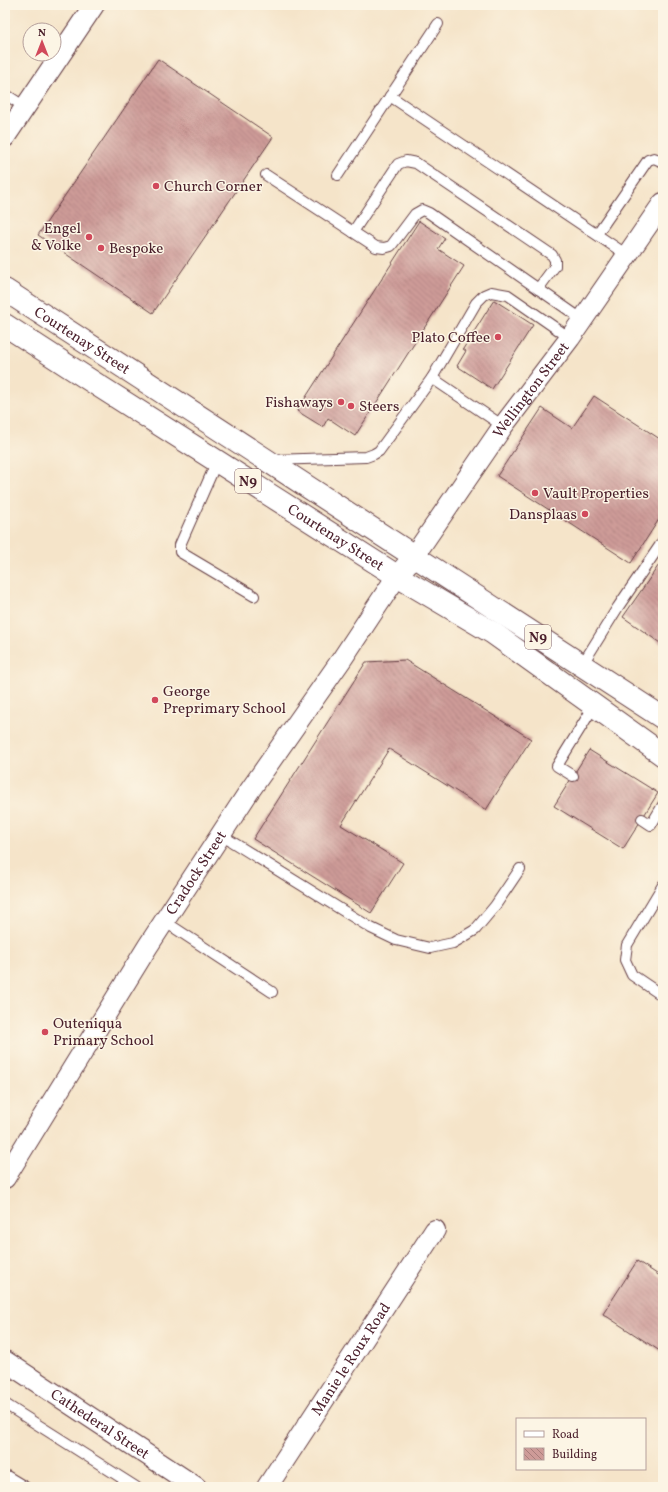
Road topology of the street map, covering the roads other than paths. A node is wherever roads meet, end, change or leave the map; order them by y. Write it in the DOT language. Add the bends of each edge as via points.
graph roads {
  1 [pos="94,5"];
  2 [pos="438,24"];
  3 [pos="5,94"];
  4 [pos="390,96"];
  5 [pos="25,107"];
  6 [pos="5,137"];
  7 [pos="663,162"];
  8 [pos="266,175"];
  9 [pos="338,175"];
  10 [pos="663,202"];
  11 [pos="353,232"];
  12 [pos="597,234"];
  13 [pos="627,255"];
  14 [pos="538,289"];
  15 [pos="5,290"];
  16 [pos="583,320"];
  17 [pos="5,325"];
  18 [pos="570,338"];
  19 [pos="432,378"];
  20 [pos="503,426"];
  21 [pos="266,460"];
  22 [pos="217,461"];
  23 [pos="663,541"];
  24 [pos="414,556"];
  25 [pos="397,576"];
  26 [pos="254,596"];
  27 [pos="582,665"];
  28 [pos="594,706"];
  29 [pos="663,718"];
  30 [pos="663,755"];
  31 [pos="573,776"];
  32 [pos="663,805"];
  33 [pos="642,819"];
  34 [pos="221,835"];
  35 [pos="520,869"];
  36 [pos="663,885"];
  37 [pos="164,922"];
  38 [pos="272,992"];
  39 [pos="663,996"];
  40 [pos="5,1178"];
  41 [pos="435,1230"];
  42 [pos="5,1361"];
  43 [pos="5,1404"];
  44 [pos="5,1475"];
  45 [pos="25,1487"];
  46 [pos="136,1487"];
  47 [pos="196,1487"];
  48 [pos="267,1487"];
  1 -- 5 [label="street"];
  2 -- 4 [label="lane"];
  3 -- 5 [label="lane"];
  4 -- 9 [label="lane"];
  4 -- 12 [label="lane"];
  5 -- 6 [label="street"];
  7 -- 12 [label="lane" via="654,158 648,160"];
  8 -- 11 [label="lane"];
  10 -- 13 [label="street, Wellington Street"];
  11 -- 14 [label="lane" via="376,246 391,246 415,214 422,210 430,213"];
  11 -- 14 [label="lane" via="398,164 406,161 416,163 552,255 555,266"];
  12 -- 13 [label="lane"];
  13 -- 16 [label="street, Wellington Street"];
  14 -- 16 [label="lane"];
  15 -- 21 [label="highway, Courtenay Street / N9"];
  16 -- 18 [label="street, Wellington Street"];
  17 -- 22 [label="highway, Courtenay Street / N9"];
  18 -- 19 [label="lane" via="508,295 491,292 476,303"];
  18 -- 20 [label="street, Wellington Street"];
  19 -- 20 [label="lane"];
  19 -- 21 [label="lane" via="379,451 374,454 366,457"];
  20 -- 24 [label="street, Wellington Street"];
  21 -- 24 [label="highway, Courtenay Street / N9"];
  22 -- 25 [label="highway, Courtenay Street / N9"];
  22 -- 26 [label="lane" via="180,545 180,552"];
  23 -- 27 [label="lane"];
  24 -- 25 [label="street, Wellington Street"];
  24 -- 27 [label="highway, Courtenay Street / N9"];
  25 -- 28 [label="highway, Courtenay Street / N9" via="493,633"];
  25 -- 34 [label="street, Cradock Street"];
  27 -- 29 [label="highway, Courtenay Street / N9"];
  28 -- 30 [label="highway, Courtenay Street / N9"];
  28 -- 31 [label="lane" via="557,766"];
  32 -- 33 [label="lane" via="651,824"];
  34 -- 35 [label="lane" via="370,928 396,940 430,948 453,944 475,930"];
  34 -- 37 [label="street, Cradock Street"];
  36 -- 39 [label="lane" via="627,945 625,960 632,975"];
  37 -- 38 [label="lane"];
  37 -- 40 [label="street, Cradock Street"];
  41 -- 48 [label="street, Manie le Roux Road"];
  42 -- 47 [label="street, Cathederal Street"];
  43 -- 46 [label="lane"];
  44 -- 45 [label="lane"];
}
